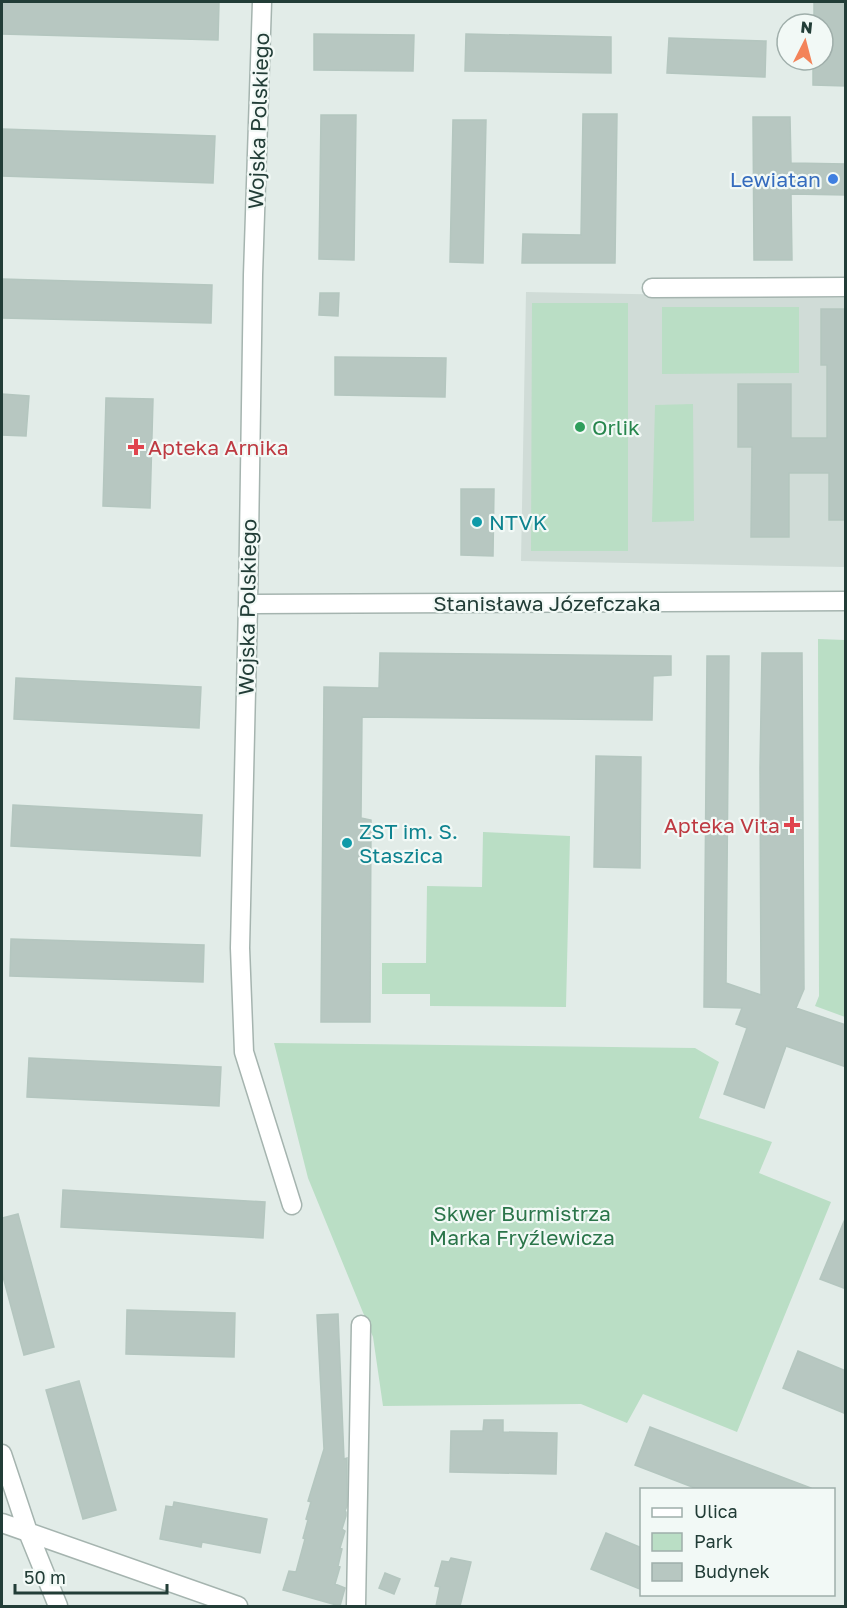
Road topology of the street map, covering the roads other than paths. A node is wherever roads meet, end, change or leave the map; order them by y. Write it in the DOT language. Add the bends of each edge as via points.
graph roads {
  1 [pos="262,2"];
  2 [pos="846,287"];
  3 [pos="652,288"];
  4 [pos="846,601"];
  5 [pos="248,604"];
  6 [pos="292,1205"];
  7 [pos="361,1325"];
  8 [pos="2,1454"];
  9 [pos="2,1523"];
  10 [pos="28,1532"];
  11 [pos="58,1606"];
  12 [pos="238,1606"];
  13 [pos="356,1606"];
  1 -- 5 [label="street, Wojska Polskiego"];
  2 -- 3 [label="street"];
  4 -- 5 [label="street, Stanisława Józefczaka"];
  5 -- 6 [label="street, Wojska Polskiego" via="240,948 244,1052"];
  7 -- 13 [label="street"];
  8 -- 10 [label="street"];
  9 -- 10 [label="street"];
  10 -- 11 [label="street"];
  10 -- 12 [label="street"];
}
